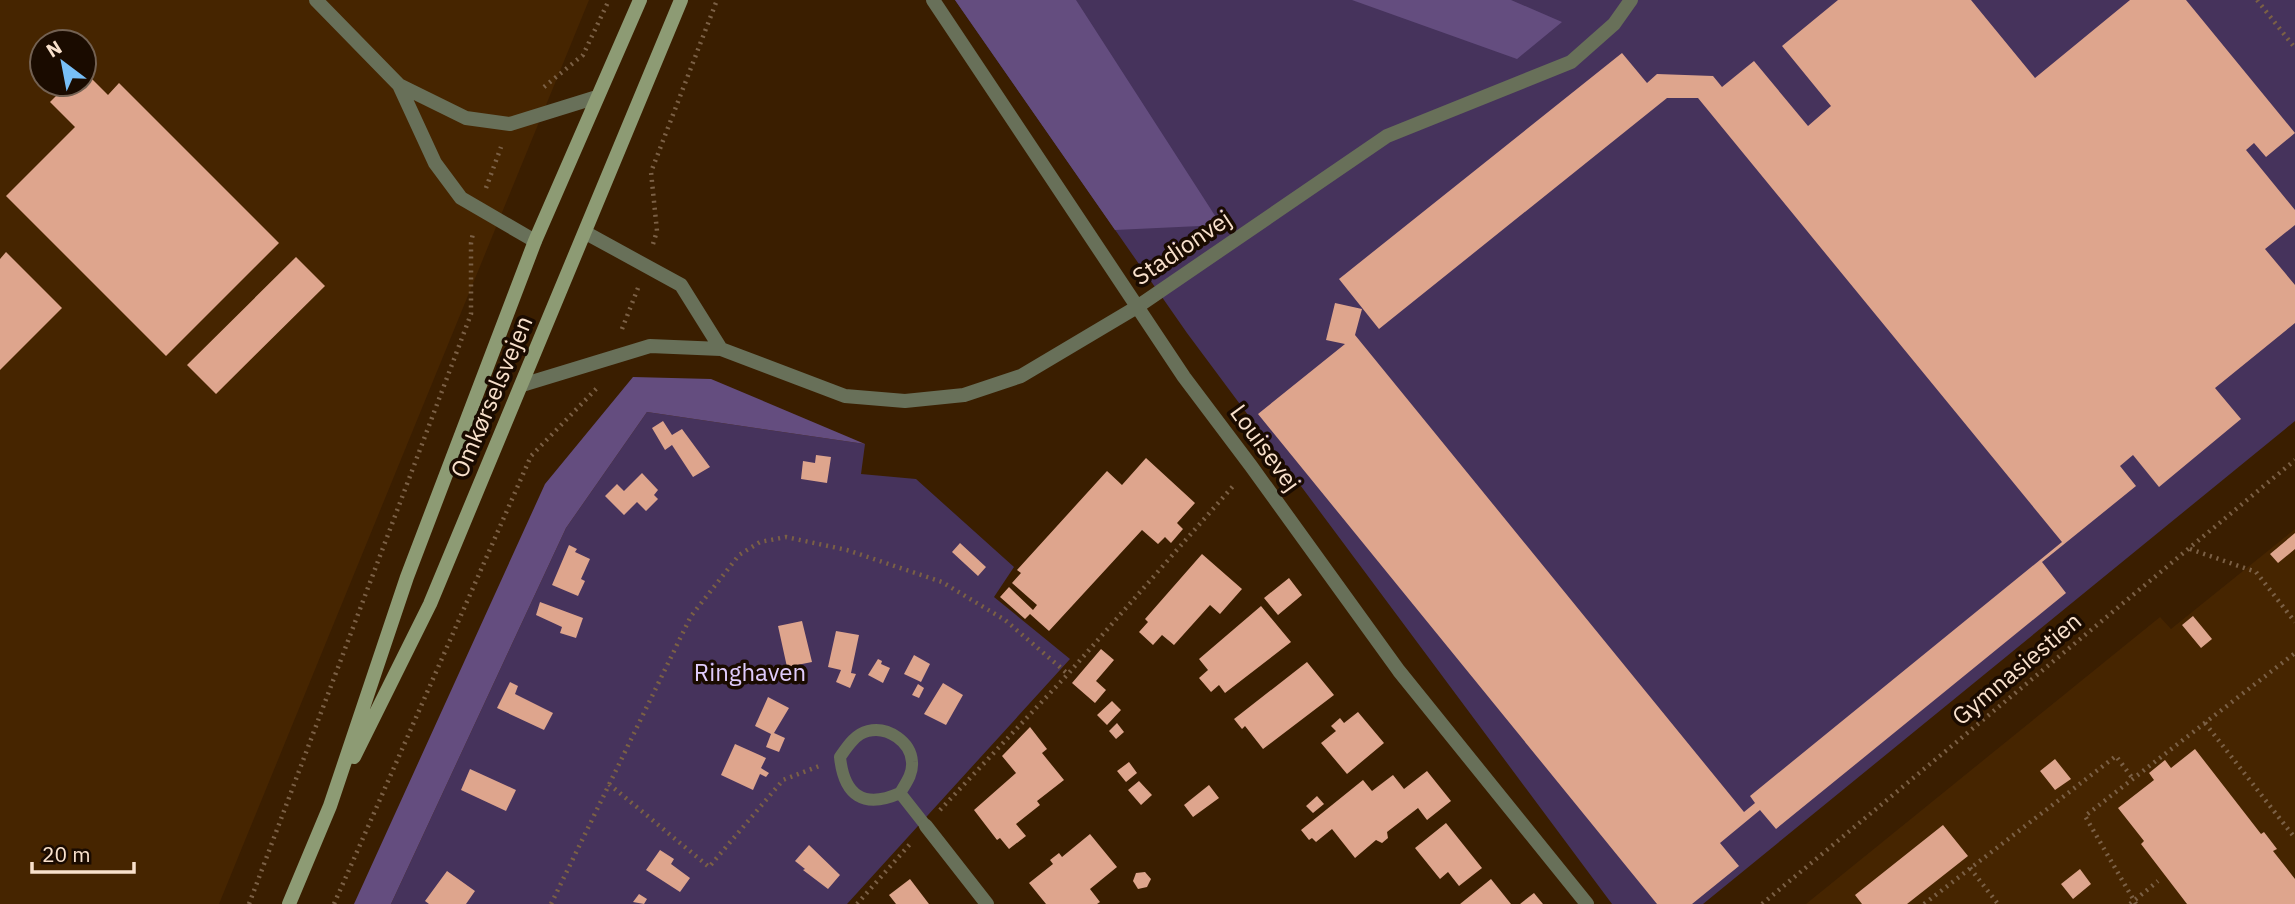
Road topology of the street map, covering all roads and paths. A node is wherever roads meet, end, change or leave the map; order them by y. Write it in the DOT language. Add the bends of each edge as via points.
graph roads {
  1 [pos="316,0"];
  2 [pos="609,0"];
  3 [pos="640,0"];
  4 [pos="681,0"];
  5 [pos="717,0"];
  6 [pos="933,0"];
  7 [pos="1631,0"];
  8 [pos="2257,0"];
  9 [pos="2295,48"];
  10 [pos="399,85"];
  11 [pos="597,97"];
  12 [pos="510,124"];
  13 [pos="478,208"];
  14 [pos="586,233"];
  15 [pos="535,241"];
  16 [pos="647,265"];
  17 [pos="1137,307"];
  18 [pos="721,349"];
  19 [pos="612,357"];
  20 [pos="522,385"];
  21 [pos="2295,460"];
  22 [pos="1251,466"];
  23 [pos="2189,548"];
  24 [pos="2295,622"];
  25 [pos="2295,653"];
  26 [pos="1068,674"];
  27 [pos="2205,723"];
  28 [pos="840,757"];
  29 [pos="2133,779"];
  30 [pos="609,784"];
  31 [pos="900,793"];
  32 [pos="330,806"];
  33 [pos="926,825"];
  34 [pos="2295,838"];
  35 [pos="1970,868"];
  36 [pos="2158,881"];
  37 [pos="2133,903"];
  38 [pos="249,904"];
  39 [pos="289,904"];
  40 [pos="334,904"];
  41 [pos="551,904"];
  42 [pos="857,904"];
  43 [pos="988,904"];
  44 [pos="1587,904"];
  45 [pos="1762,904"];
  46 [pos="1924,904"];
  47 [pos="1998,904"];
  1 -- 10 [label="street"];
  2 -- 12 [label="path" via="583,55 535,94"];
  3 -- 11 [label="main road, Omkørselsvejen"];
  4 -- 14 [label="main road, Omkørselsvejen"];
  5 -- 16 [label="path" via="650,172 657,231"];
  6 -- 17 [label="street, Louisevej"];
  7 -- 17 [label="street, Stadionvej" via="1614,24 1571,62 1387,136"];
  8 -- 9 [label="path"];
  10 -- 12 [label="street" via="466,118"];
  10 -- 13 [label="street" via="435,163 461,198"];
  11 -- 12 [label="street"];
  11 -- 15 [label="main road, Omkørselsvejen"];
  12 -- 13 [label="path"];
  13 -- 15 [label="street"];
  13 -- 38 [label="path" via="471,243 471,314"];
  14 -- 16 [label="street"];
  14 -- 20 [label="main road, Omkørselsvejen"];
  15 -- 32 [label="main road, Omkørselsvejen" via="407,577"];
  16 -- 18 [label="street" via="681,285"];
  16 -- 19 [label="path"];
  17 -- 18 [label="street, Stadionvej" via="1021,376 964,395 905,401 845,396"];
  17 -- 22 [label="street, Louisevej"];
  18 -- 19 [label="street, Stadionvej" via="650,346"];
  19 -- 20 [label="street, Stadionvej"];
  19 -- 40 [label="path" via="599,385 531,456"];
  20 -- 32 [label="main road, Omkørselsvejen" via="430,604"];
  21 -- 23 [label="path, Gymnasiestien"];
  22 -- 26 [label="path"];
  22 -- 44 [label="street, Louisevej" via="1399,671"];
  23 -- 24 [label="path" via="2256,572"];
  23 -- 45 [label="path, Gymnasiestien"];
  25 -- 27 [label="path"];
  26 -- 30 [label="path" via="1004,620 942,582 847,550 786,537 760,542 739,555 691,615"];
  26 -- 33 [label="path"];
  27 -- 29 [label="path"];
  27 -- 34 [label="path"];
  28 -- 30 [label="path" via="783,780 709,867"];
  28 -- 31 [label="lane" via="842,776 853,793 868,801"];
  28 -- 31 [label="lane" via="850,742 868,731 891,733 908,747 912,763"];
  29 -- 35 [label="path" via="2116,756"];
  29 -- 37 [label="path" via="2085,816"];
  30 -- 41 [label="path"];
  31 -- 33 [label="lane"];
  32 -- 39 [label="main road, Omkørselsvejen"];
  33 -- 42 [label="path"];
  33 -- 43 [label="street"];
  35 -- 46 [label="path"];
  35 -- 47 [label="path"];
  36 -- 37 [label="path"];
}
